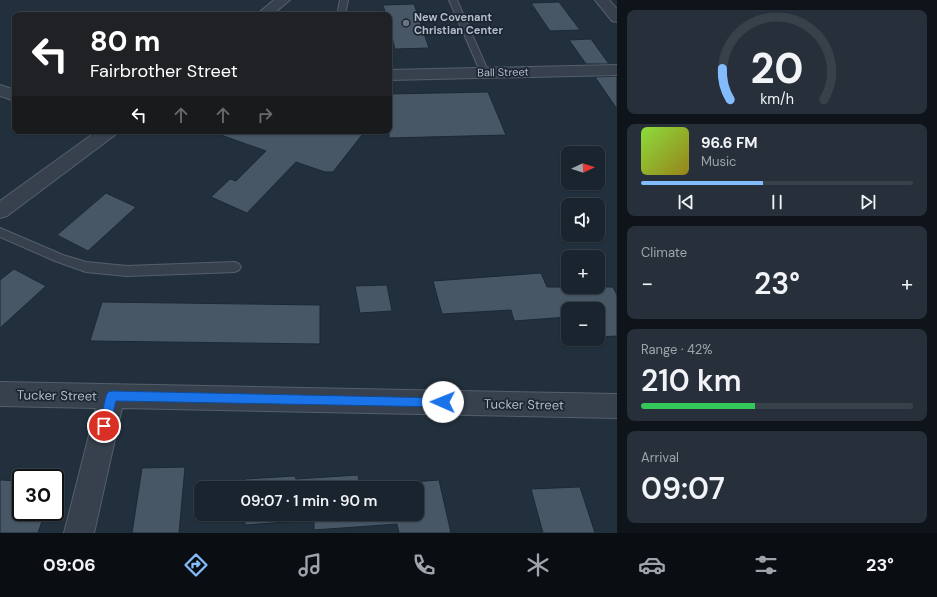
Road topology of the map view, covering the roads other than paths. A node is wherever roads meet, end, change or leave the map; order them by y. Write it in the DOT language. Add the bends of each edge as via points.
graph roads {
  1 [pos="283,0"];
  2 [pos="344,0"];
  3 [pos="453,0"];
  4 [pos="602,0"];
  5 [pos="267,12"];
  6 [pos="342,12"];
  7 [pos="617,18"];
  8 [pos="617,70"];
  9 [pos="485,73"];
  10 [pos="392,75"];
  11 [pos="0,90"];
  12 [pos="12,95"];
  13 [pos="99,134"];
  14 [pos="0,211"];
  15 [pos="0,232"];
  16 [pos="235,267"];
  17 [pos="0,394"];
  18 [pos="112,396"];
  19 [pos="617,406"];
  20 [pos="79,533"];
  1 -- 5 [label="street"];
  2 -- 6 [label="lane"];
  3 -- 9 [label="lane"];
  4 -- 7 [label="street"];
  8 -- 9 [label="street, Ball Street"];
  9 -- 10 [label="street, Ball Street"];
  11 -- 12 [label="street"];
  13 -- 14 [label="street"];
  15 -- 16 [label="lane" via="86,267 127,271"];
  17 -- 18 [label="street, Tucker Street"];
  18 -- 19 [label="street, Tucker Street"];
  18 -- 20 [label="street"];
}
